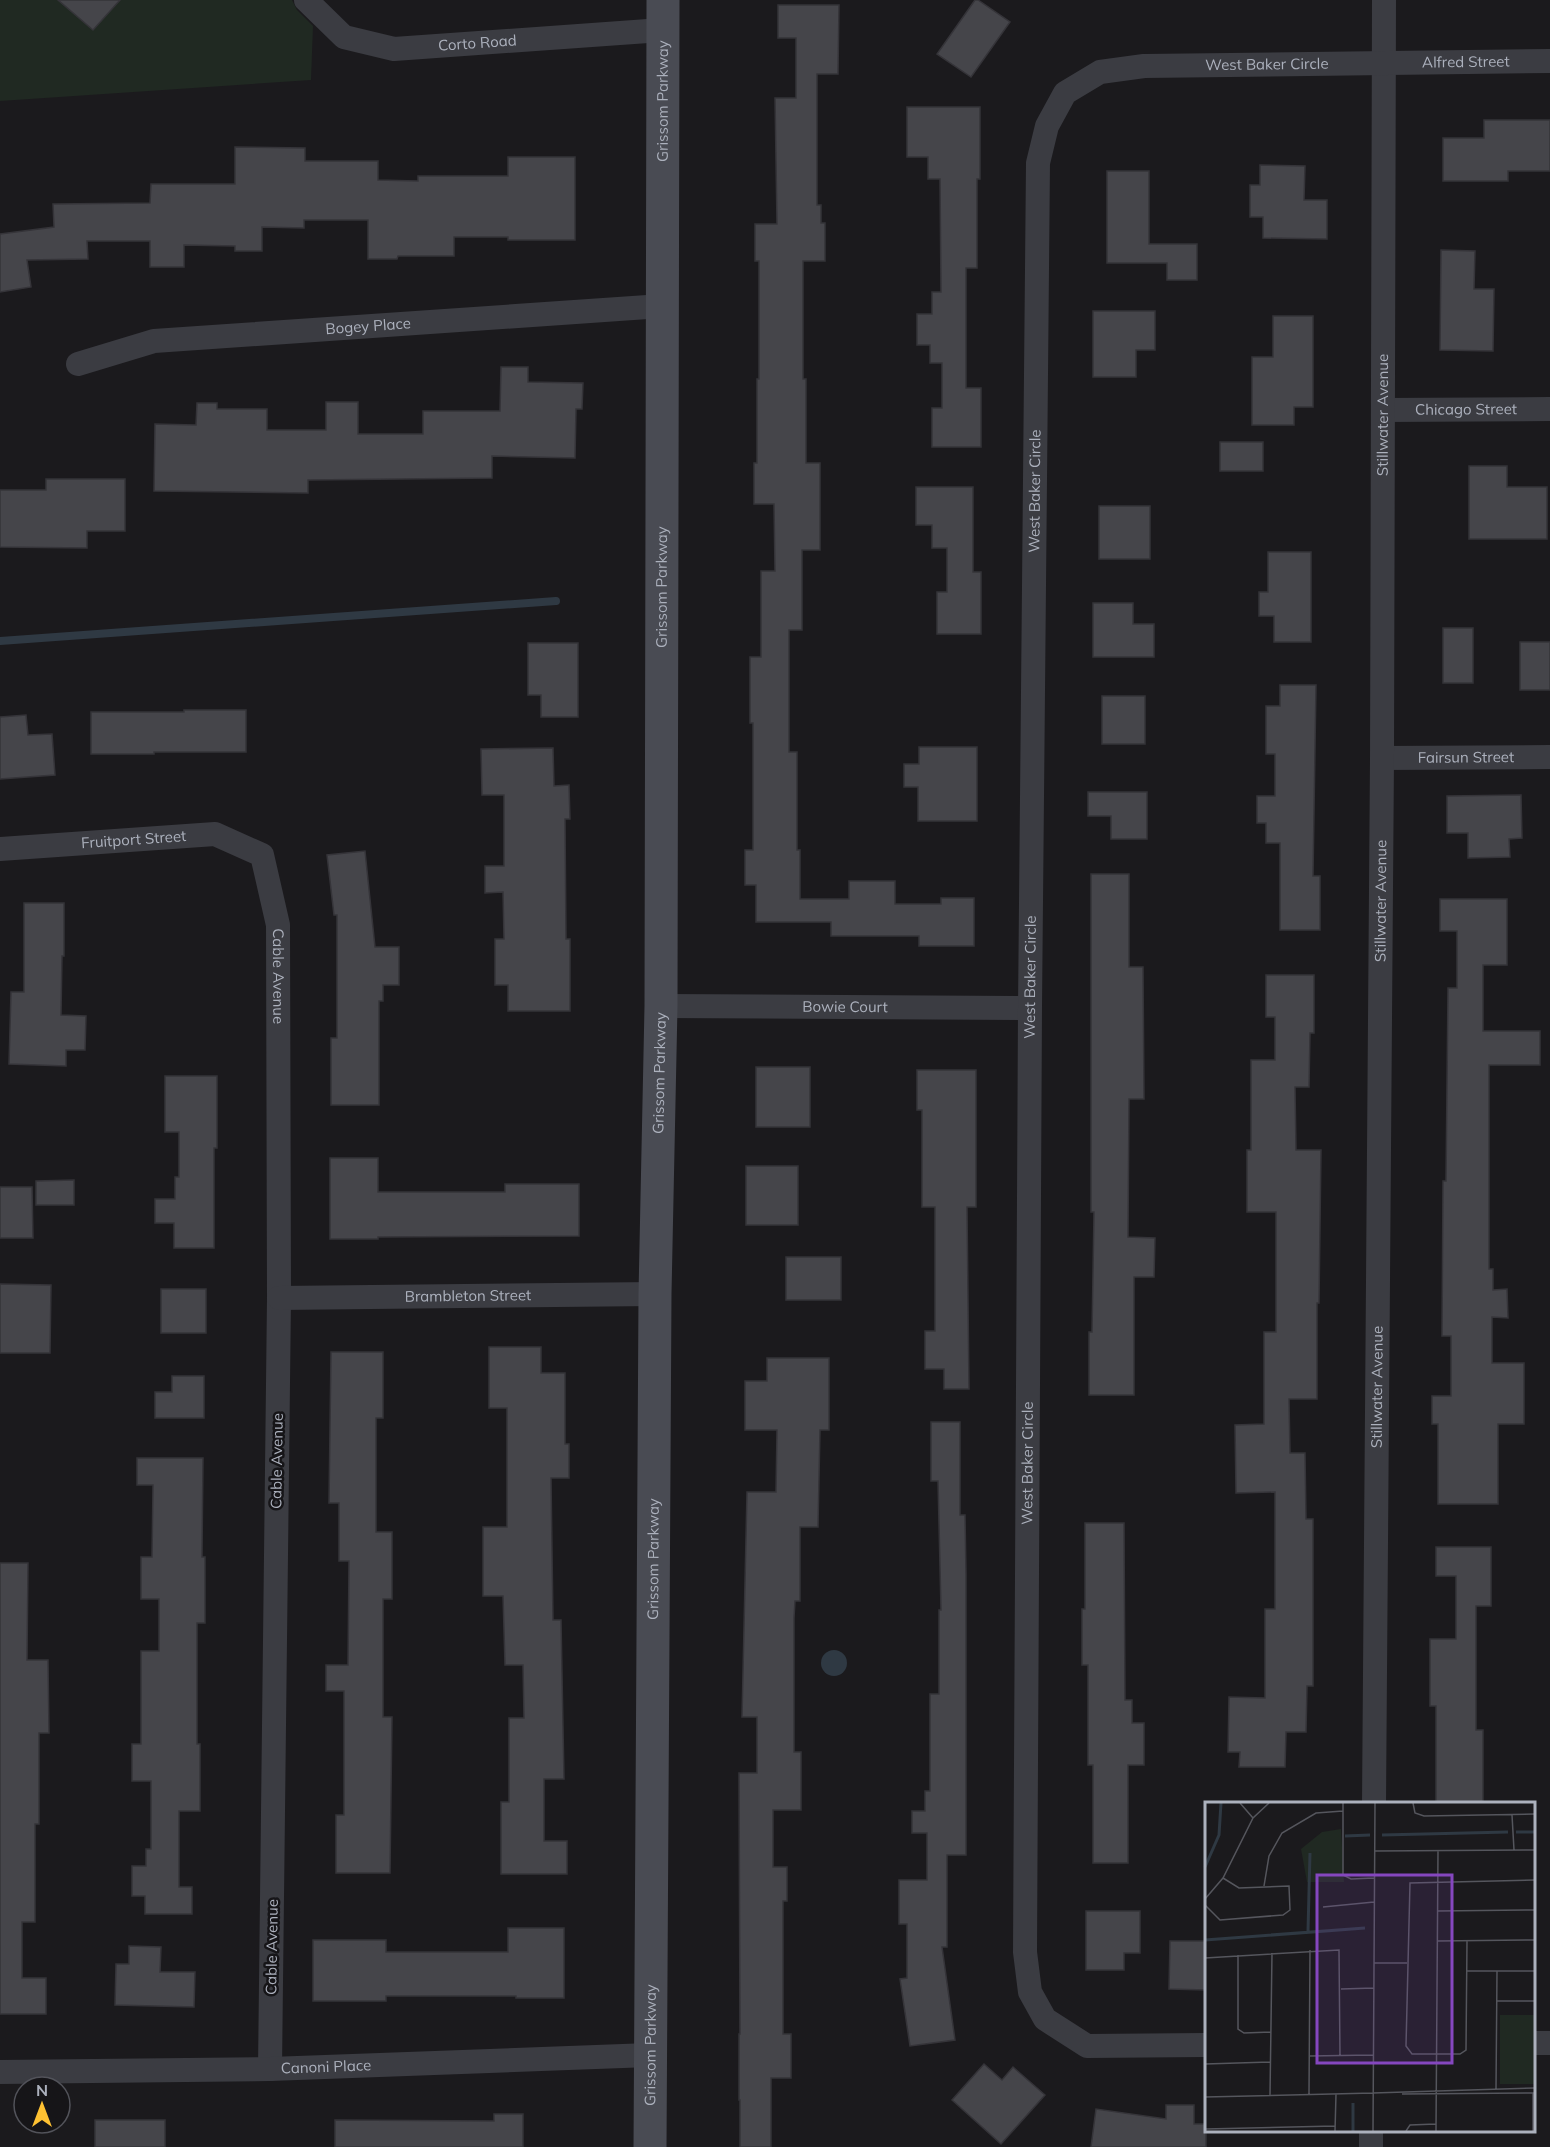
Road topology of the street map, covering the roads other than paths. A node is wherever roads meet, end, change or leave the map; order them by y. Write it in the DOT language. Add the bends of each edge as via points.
graph roads {
  1 [pos="306,0"];
  2 [pos="1384,0"];
  3 [pos="663,15"];
  4 [pos="1550,62"];
  5 [pos="1383,63"];
  6 [pos="662,306"];
  7 [pos="78,364"];
  8 [pos="1550,409"];
  9 [pos="1384,410"];
  10 [pos="1550,757"];
  11 [pos="1382,758"];
  12 [pos="0,849"];
  13 [pos="262,855"];
  14 [pos="661,1006"];
  15 [pos="1030,1008"];
  16 [pos="656,1294"];
  17 [pos="279,1298"];
  18 [pos="1374,1802"];
  19 [pos="1205,2045"];
  20 [pos="650,2055"];
  21 [pos="270,2070"];
  22 [pos="0,2072"];
  23 [pos="650,2147"];
  1 -- 3 [label="street, Corto Road" via="344,37 394,49"];
  2 -- 5 [label="street, Stillwater Avenue"];
  3 -- 6 [label="main road, Grissom Parkway"];
  4 -- 5 [label="street, Alfred Street"];
  5 -- 9 [label="street, Stillwater Avenue"];
  5 -- 15 [label="street, West Baker Circle" via="1144,66 1100,72 1065,93 1047,126 1038,163"];
  6 -- 7 [label="street, Bogey Place" via="154,341"];
  6 -- 14 [label="main road, Grissom Parkway"];
  8 -- 9 [label="street, Chicago Street"];
  9 -- 11 [label="street, Stillwater Avenue"];
  10 -- 11 [label="street, Fairsun Street"];
  11 -- 18 [label="street, Stillwater Avenue"];
  12 -- 13 [label="street, Fruitport Street" via="215,834"];
  13 -- 17 [label="street, Cable Avenue" via="278,925"];
  14 -- 15 [label="street, Bowie Court"];
  14 -- 16 [label="main road, Grissom Parkway"];
  15 -- 19 [label="street, West Baker Circle" via="1025,1940 1030,1992 1045,2019 1087,2046"];
  16 -- 17 [label="street, Brambleton Street"];
  16 -- 20 [label="main road, Grissom Parkway"];
  17 -- 21 [label="street, Cable Avenue"];
  20 -- 21 [label="street, Canoni Place"];
  20 -- 23 [label="main road, Grissom Parkway"];
  21 -- 22 [label="street, Canoni Place"];
}
